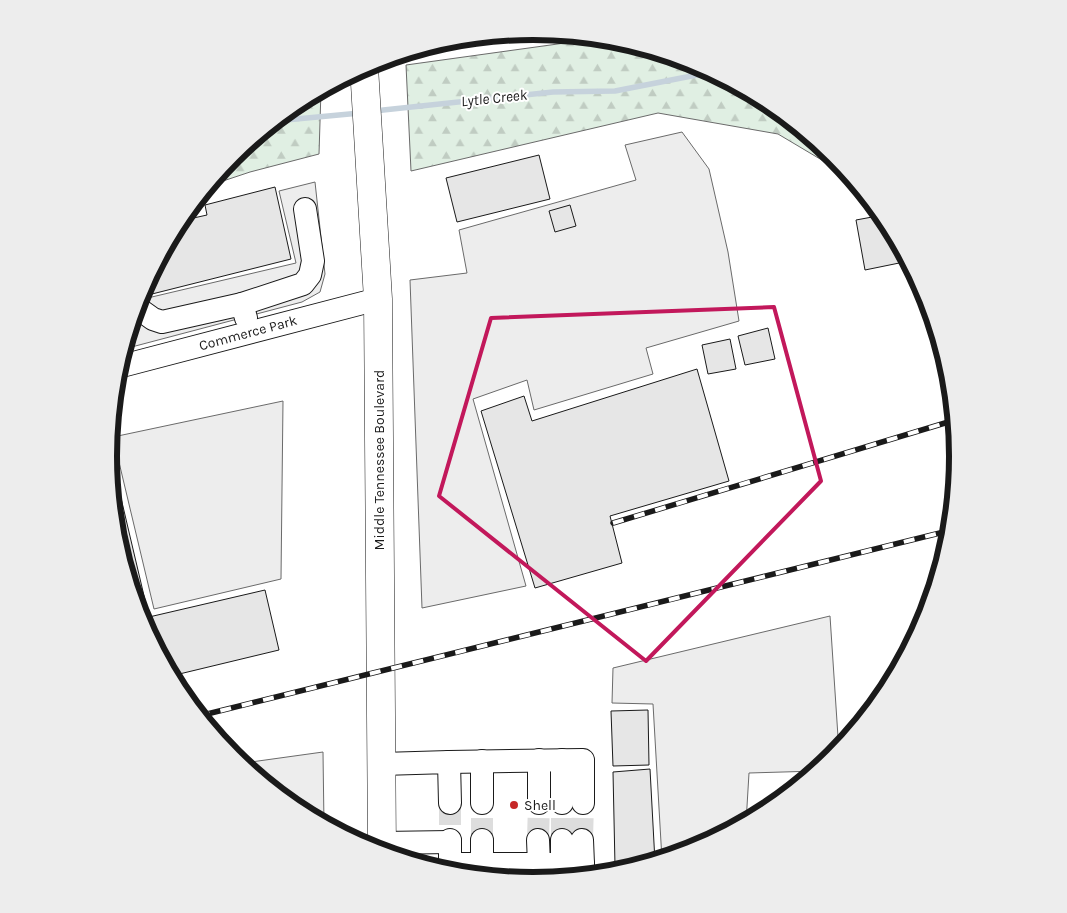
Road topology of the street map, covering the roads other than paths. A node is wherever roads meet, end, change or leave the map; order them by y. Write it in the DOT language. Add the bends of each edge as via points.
graph roads {
  1 [pos="365,76"];
  2 [pos="305,209"];
  3 [pos="378,299"];
  4 [pos="242,304"];
  5 [pos="143,312"];
  6 [pos="251,332"];
  7 [pos="127,365"];
  8 [pos="539,760"];
  9 [pos="449,762"];
  10 [pos="482,762"];
  11 [pos="382,764"];
  12 [pos="450,803"];
  13 [pos="482,803"];
  14 [pos="539,803"];
  15 [pos="572,803"];
  16 [pos="482,840"];
  17 [pos="538,840"];
  18 [pos="572,840"];
  19 [pos="382,844"];
  20 [pos="390,847"];
  21 [pos="538,864"];
  22 [pos="576,868"];
  23 [pos="488,869"];
  1 -- 3 [label="main road, Middle Tennessee Boulevard"];
  2 -- 4 [label="street" via="313,262 310,275 303,284"];
  3 -- 6 [label="street, Commerce Park"];
  3 -- 11 [label="main road, Middle Tennessee Boulevard"];
  4 -- 5 [label="street" via="162,322"];
  4 -- 6 [label="street"];
  6 -- 7 [label="street, Commerce Park"];
  8 -- 10 [label="street"];
  8 -- 14 [label="street"];
  8 -- 15 [label="street" via="583,760"];
  9 -- 10 [label="street"];
  9 -- 11 [label="street"];
  9 -- 12 [label="street"];
  10 -- 13 [label="street"];
  11 -- 19 [label="main road, Middle Tennessee Boulevard"];
  16 -- 23 [label="street"];
  17 -- 21 [label="street"];
  18 -- 22 [label="street"];
  20 -- 23 [label="street" via="450,841 450,864"];
  21 -- 22 [label="street"];
  21 -- 23 [label="street"];
}
